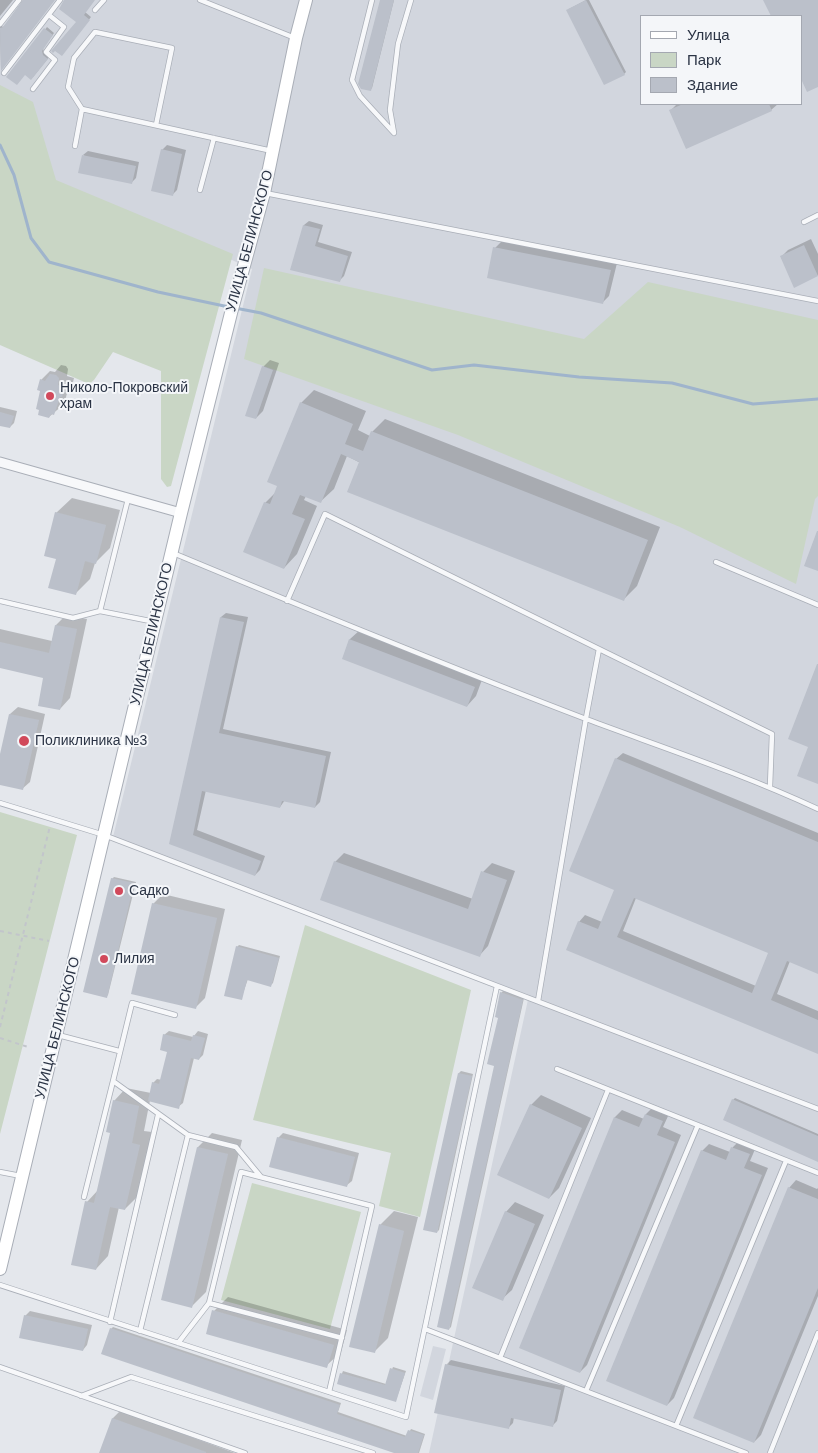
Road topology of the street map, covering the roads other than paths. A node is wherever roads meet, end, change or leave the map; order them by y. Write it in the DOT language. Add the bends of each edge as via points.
graph roads {
  1 [pos="19,0"];
  2 [pos="60,0"];
  3 [pos="104,0"];
  4 [pos="200,0"];
  5 [pos="306,0"];
  6 [pos="372,0"];
  7 [pos="411,0"];
  8 [pos="95,10"];
  9 [pos="49,15"];
  10 [pos="0,24"];
  11 [pos="296,38"];
  12 [pos="4,73"];
  13 [pos="33,89"];
  14 [pos="82,108"];
  15 [pos="156,125"];
  16 [pos="214,138"];
  17 [pos="75,146"];
  18 [pos="274,151"];
  19 [pos="200,190"];
  20 [pos="264,193"];
  21 [pos="818,216"];
  22 [pos="804,222"];
  23 [pos="818,301"];
  24 [pos="0,462"];
  25 [pos="128,499"];
  26 [pos="181,514"];
  27 [pos="172,553"];
  28 [pos="716,562"];
  29 [pos="0,601"];
  30 [pos="288,601"];
  31 [pos="818,605"];
  32 [pos="100,611"];
  33 [pos="155,623"];
  34 [pos="599,649"];
  35 [pos="586,718"];
  36 [pos="770,786"];
  37 [pos="0,803"];
  38 [pos="818,809"];
  39 [pos="104,835"];
  40 [pos="497,986"];
  41 [pos="538,1001"];
  42 [pos="175,1015"];
  43 [pos="56,1035"];
  44 [pos="120,1051"];
  45 [pos="558,1069"];
  46 [pos="113,1082"];
  47 [pos="608,1090"];
  48 [pos="818,1109"];
  49 [pos="158,1114"];
  50 [pos="698,1125"];
  51 [pos="188,1135"];
  52 [pos="786,1160"];
  53 [pos="0,1172"];
  54 [pos="818,1173"];
  55 [pos="22,1177"];
  56 [pos="262,1178"];
  57 [pos="84,1197"];
  58 [pos="0,1269"];
  59 [pos="0,1285"];
  60 [pos="209,1303"];
  61 [pos="110,1322"];
  62 [pos="425,1329"];
  63 [pos="140,1331"];
  64 [pos="818,1333"];
  65 [pos="342,1338"];
  66 [pos="178,1343"];
  67 [pos="500,1358"];
  68 [pos="0,1367"];
  69 [pos="586,1391"];
  70 [pos="329,1392"];
  71 [pos="81,1396"];
  72 [pos="676,1426"];
  73 [pos="245,1453"];
  74 [pos="373,1453"];
  75 [pos="746,1453"];
  76 [pos="770,1453"];
  1 -- 10 [label="lane"];
  2 -- 9 [label="lane"];
  3 -- 8 [label="lane"];
  4 -- 11 [label="lane"];
  5 -- 11 [label="street, УЛИЦА БЕЛИНСКОГО"];
  6 -- 7 [label="lane" via="352,80 360,96 394,133 390,110 397,53"];
  9 -- 12 [label="lane"];
  9 -- 13 [label="lane" via="64,27 46,52 55,60"];
  11 -- 18 [label="street, УЛИЦА БЕЛИНСКОГО"];
  14 -- 15 [label="lane"];
  14 -- 15 [label="lane" via="68,87 74,58 95,32 172,48"];
  14 -- 17 [label="lane"];
  15 -- 16 [label="lane"];
  16 -- 18 [label="lane"];
  16 -- 19 [label="lane"];
  18 -- 20 [label="street, УЛИЦА БЕЛИНСКОГО"];
  20 -- 23 [label="lane"];
  20 -- 26 [label="street, УЛИЦА БЕЛИНСКОГО"];
  21 -- 22 [label="lane"];
  24 -- 25 [label="street"];
  25 -- 26 [label="street"];
  25 -- 32 [label="lane"];
  26 -- 27 [label="street, УЛИЦА БЕЛИНСКОГО"];
  27 -- 30 [label="lane"];
  27 -- 33 [label="street, УЛИЦА БЕЛИНСКОГО"];
  28 -- 31 [label="lane"];
  29 -- 32 [label="lane" via="73,618"];
  30 -- 34 [label="lane" via="325,514"];
  30 -- 35 [label="lane"];
  32 -- 33 [label="lane"];
  33 -- 39 [label="street, УЛИЦА БЕЛИНСКОГО"];
  34 -- 35 [label="lane"];
  34 -- 36 [label="lane" via="772,734"];
  35 -- 36 [label="lane"];
  35 -- 41 [label="lane"];
  36 -- 38 [label="lane"];
  37 -- 39 [label="lane"];
  39 -- 40 [label="lane"];
  39 -- 43 [label="street, УЛИЦА БЕЛИНСКОГО"];
  40 -- 41 [label="lane"];
  40 -- 62 [label="lane"];
  41 -- 48 [label="lane"];
  42 -- 44 [label="lane" via="132,1004"];
  43 -- 44 [label="lane"];
  43 -- 55 [label="street, УЛИЦА БЕЛИНСКОГО"];
  44 -- 46 [label="lane"];
  45 -- 47 [label="lane"];
  46 -- 49 [label="lane"];
  46 -- 57 [label="lane"];
  47 -- 50 [label="lane"];
  47 -- 67 [label="lane"];
  49 -- 51 [label="lane"];
  49 -- 61 [label="lane"];
  50 -- 52 [label="lane"];
  50 -- 69 [label="lane"];
  51 -- 56 [label="lane" via="236,1147"];
  51 -- 63 [label="lane"];
  52 -- 54 [label="lane"];
  52 -- 72 [label="lane"];
  53 -- 55 [label="lane"];
  55 -- 58 [label="street, УЛИЦА БЕЛИНСКОГО"];
  56 -- 60 [label="lane" via="241,1172"];
  56 -- 65 [label="lane" via="372,1206"];
  59 -- 61 [label="lane"];
  60 -- 65 [label="lane"];
  60 -- 66 [label="lane"];
  61 -- 63 [label="lane"];
  62 -- 67 [label="lane"];
  62 -- 70 [label="lane" via="406,1417"];
  63 -- 66 [label="lane"];
  64 -- 76 [label="lane"];
  65 -- 70 [label="lane"];
  66 -- 70 [label="lane"];
  67 -- 69 [label="lane"];
  68 -- 71 [label="lane"];
  69 -- 72 [label="lane"];
  71 -- 73 [label="lane"];
  71 -- 74 [label="lane" via="131,1377"];
  72 -- 75 [label="lane"];
}
